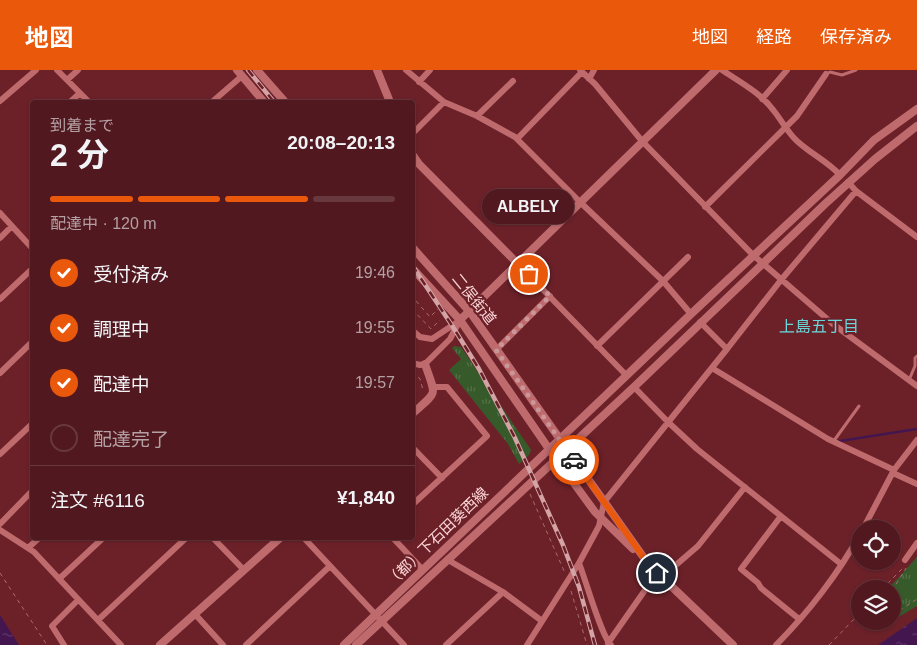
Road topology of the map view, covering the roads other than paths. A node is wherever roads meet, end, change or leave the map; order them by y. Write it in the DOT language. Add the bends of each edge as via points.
graph roads {
  1 [pos="36,70"];
  2 [pos="57,70"];
  3 [pos="78,70"];
  4 [pos="257,70"];
  5 [pos="377,70"];
  6 [pos="406,70"];
  7 [pos="430,70"];
  8 [pos="594,70"];
  9 [pos="716,70"];
  10 [pos="722,70"];
  11 [pos="787,70"];
  12 [pos="856,70"];
  13 [pos="581,71"];
  14 [pos="242,72"];
  15 [pos="826,74"];
  16 [pos="589,79"];
  17 [pos="67,80"];
  18 [pos="513,81"];
  19 [pos="420,82"];
  20 [pos="80,93"];
  21 [pos="762,98"];
  22 [pos="72,100"];
  23 [pos="87,100"];
  24 [pos="214,100"];
  25 [pos="263,100"];
  26 [pos="283,100"];
  27 [pos="389,100"];
  28 [pos="0,101"];
  29 [pos="444,102"];
  30 [pos="917,109"];
  31 [pos="477,116"];
  32 [pos="917,126"];
  33 [pos="784,127"];
  34 [pos="415,131"];
  35 [pos="517,139"];
  36 [pos="642,141"];
  37 [pos="415,158"];
  38 [pos="840,174"];
  39 [pos="848,182"];
  40 [pos="856,191"];
  41 [pos="580,202"];
  42 [pos="705,207"];
  43 [pos="0,213"];
  44 [pos="12,226"];
  45 [pos="917,237"];
  46 [pos="0,238"];
  47 [pos="30,246"];
  48 [pos="415,250"];
  49 [pos="753,256"];
  50 [pos="688,257"];
  51 [pos="518,264"];
  52 [pos="762,264"];
  53 [pos="30,271"];
  54 [pos="415,271"];
  55 [pos="780,280"];
  56 [pos="663,281"];
  57 [pos="550,296"];
  58 [pos="0,300"];
  59 [pos="470,312"];
  60 [pos="691,314"];
  61 [pos="460,320"];
  62 [pos="700,322"];
  63 [pos="415,333"];
  64 [pos="30,345"];
  65 [pos="597,346"];
  66 [pos="727,349"];
  67 [pos="496,350"];
  68 [pos="917,356"];
  69 [pos="415,363"];
  70 [pos="425,364"];
  71 [pos="712,368"];
  72 [pos="0,373"];
  73 [pos="627,376"];
  74 [pos="909,380"];
  75 [pos="917,386"];
  76 [pos="434,387"];
  77 [pos="634,387"];
  78 [pos="859,406"];
  79 [pos="415,411"];
  80 [pos="668,422"];
  81 [pos="30,426"];
  82 [pos="559,439"];
  83 [pos="917,440"];
  84 [pos="833,442"];
  85 [pos="549,449"];
  86 [pos="415,450"];
  87 [pos="567,450"];
  88 [pos="0,454"];
  89 [pos="557,459"];
  90 [pos="894,472"];
  91 [pos="442,478"];
  92 [pos="917,484"];
  93 [pos="745,487"];
  94 [pos="30,493"];
  95 [pos="604,502"];
  96 [pos="415,503"];
  97 [pos="781,516"];
  98 [pos="601,517"];
  99 [pos="868,520"];
  100 [pos="0,524"];
  101 [pos="0,530"];
  102 [pos="37,540"];
  103 [pos="101,540"];
  104 [pos="184,540"];
  105 [pos="215,540"];
  106 [pos="278,540"];
  107 [pos="306,540"];
  108 [pos="395,540"];
  109 [pos="917,543"];
  110 [pos="28,548"];
  111 [pos="851,551"];
  112 [pos="448,560"];
  113 [pos="907,561"];
  114 [pos="579,563"];
  115 [pos="841,564"];
  116 [pos="649,565"];
  117 [pos="330,566"];
  118 [pos="243,569"];
  119 [pos="423,570"];
  120 [pos="660,575"];
  121 [pos="59,579"];
  122 [pos="503,592"];
  123 [pos="78,600"];
  124 [pos="194,613"];
  125 [pos="376,615"];
  126 [pos="799,619"];
  127 [pos="98,620"];
  128 [pos="542,621"];
  129 [pos="381,622"];
  130 [pos="610,644"];
  131 [pos="64,645"];
  132 [pos="121,645"];
  133 [pos="160,645"];
  134 [pos="223,645"];
  135 [pos="246,645"];
  136 [pos="344,645"];
  137 [pos="356,645"];
  138 [pos="404,645"];
  139 [pos="446,645"];
  140 [pos="527,645"];
  141 [pos="733,645"];
  142 [pos="776,645"];
  1 -- 28 [label="street"];
  2 -- 17 [label="street"];
  3 -- 17 [label="street"];
  4 -- 26 [label="street"];
  5 -- 27 [label="street"];
  6 -- 19 [label="street"];
  7 -- 19 [label="street"];
  8 -- 16 [label="street"];
  9 -- 36 [label="street"];
  10 -- 21 [label="street"];
  11 -- 21 [label="street"];
  12 -- 15 [label="lane" via="842,75"];
  13 -- 16 [label="street"];
  13 -- 35 [label="street"];
  14 -- 24 [label="street"];
  14 -- 25 [label="street"];
  15 -- 33 [label="street" via="802,110"];
  16 -- 36 [label="street"];
  17 -- 20 [label="street"];
  18 -- 31 [label="street"];
  19 -- 29 [label="street"];
  20 -- 22 [label="street"];
  20 -- 23 [label="street"];
  21 -- 33 [label="street"];
  29 -- 31 [label="street"];
  29 -- 34 [label="street"];
  30 -- 38 [label="street" via="874,140"];
  31 -- 35 [label="street"];
  32 -- 39 [label="street"];
  33 -- 38 [label="street"];
  33 -- 42 [label="street"];
  35 -- 41 [label="street"];
  36 -- 41 [label="street"];
  36 -- 42 [label="street"];
  37 -- 51 [label="street"];
  38 -- 49 [label="street"];
  39 -- 40 [label="street"];
  39 -- 52 [label="street"];
  40 -- 45 [label="street"];
  40 -- 55 [label="street"];
  41 -- 51 [label="street"];
  41 -- 56 [label="street"];
  42 -- 49 [label="street"];
  43 -- 44 [label="street"];
  44 -- 46 [label="street"];
  44 -- 47 [label="street"];
  48 -- 59 [label="street, 二俣街道"];
  49 -- 52 [label="street"];
  49 -- 60 [label="street"];
  50 -- 56 [label="street"];
  51 -- 57 [label="street"];
  51 -- 59 [label="street"];
  52 -- 55 [label="street"];
  52 -- 62 [label="street"];
  53 -- 58 [label="street"];
  54 -- 61 [label="street, 二俣街道"];
  55 -- 66 [label="street"];
  55 -- 74 [label="street"];
  56 -- 60 [label="street"];
  56 -- 65 [label="street"];
  57 -- 65 [label="street"];
  57 -- 67 [label="street"];
  59 -- 61 [label="street"];
  59 -- 67 [label="street, 二俣街道"];
  60 -- 73 [label="street"];
  61 -- 63 [label="street" via="432,340"];
  61 -- 70 [label="street" via="450,340"];
  61 -- 85 [label="street, 二俣街道"];
  62 -- 66 [label="street"];
  62 -- 77 [label="street"];
  64 -- 72 [label="street"];
  65 -- 73 [label="street"];
  66 -- 71 [label="street"];
  67 -- 82 [label="street, 二俣街道"];
  68 -- 74 [label="lane"];
  69 -- 70 [label="street"];
  70 -- 76 [label="street"];
  71 -- 80 [label="street"];
  71 -- 84 [label="street"];
  73 -- 82 [label="street"];
  74 -- 75 [label="street"];
  76 -- 79 [label="street" via="431,397"];
  76 -- 91 [label="street" via="447,387 487,436"];
  77 -- 80 [label="street"];
  77 -- 87 [label="street"];
  78 -- 84 [label="lane"];
  80 -- 93 [label="street"];
  80 -- 95 [label="street"];
  81 -- 88 [label="street"];
  82 -- 85 [label="street, （都）下石田葵西線"];
  82 -- 87 [label="street, 二俣街道"];
  83 -- 90 [label="street"];
  84 -- 90 [label="street"];
  85 -- 89 [label="street, 二俣街道"];
  85 -- 119 [label="street, （都）下石田葵西線"];
  86 -- 91 [label="street"];
  87 -- 89 [label="street, （都）下石田葵西線"];
  87 -- 95 [label="street, 二俣街道"];
  89 -- 98 [label="street, 二俣街道"];
  89 -- 112 [label="street, （都）下石田葵西線"];
  90 -- 92 [label="street"];
  90 -- 99 [label="street"];
  91 -- 96 [label="street"];
  93 -- 97 [label="street"];
  93 -- 120 [label="street" via="698,546"];
  94 -- 100 [label="street"];
  95 -- 98 [label="street"];
  95 -- 116 [label="street, 二俣街道"];
  97 -- 115 [label="street"];
  97 -- 126 [label="street" via="741,569"];
  98 -- 114 [label="street"];
  98 -- 116 [label="street, 二俣街道"];
  101 -- 110 [label="street"];
  102 -- 110 [label="street"];
  103 -- 121 [label="street"];
  104 -- 127 [label="street"];
  105 -- 118 [label="street"];
  106 -- 118 [label="street"];
  107 -- 117 [label="street"];
  108 -- 119 [label="street"];
  109 -- 113 [label="street"];
  110 -- 121 [label="street"];
  111 -- 115 [label="street"];
  112 -- 122 [label="street"];
  112 -- 129 [label="street, （都）下石田葵西線"];
  114 -- 128 [label="street"];
  114 -- 130 [label="street"];
  115 -- 126 [label="street"];
  116 -- 120 [label="street, 二俣街道"];
  117 -- 125 [label="street"];
  117 -- 135 [label="street"];
  118 -- 124 [label="street"];
  119 -- 125 [label="street, （都）下石田葵西線"];
  120 -- 130 [label="street"];
  120 -- 141 [label="street, 二俣街道"];
  121 -- 123 [label="street"];
  122 -- 128 [label="street"];
  122 -- 139 [label="street"];
  123 -- 127 [label="street"];
  123 -- 131 [label="street" via="52,626"];
  124 -- 133 [label="street"];
  124 -- 134 [label="street"];
  125 -- 129 [label="street"];
  125 -- 136 [label="street, （都）下石田葵西線"];
  126 -- 142 [label="street"];
  127 -- 132 [label="street"];
  128 -- 140 [label="street"];
  129 -- 137 [label="street, （都）下石田葵西線"];
  129 -- 138 [label="street"];
}
